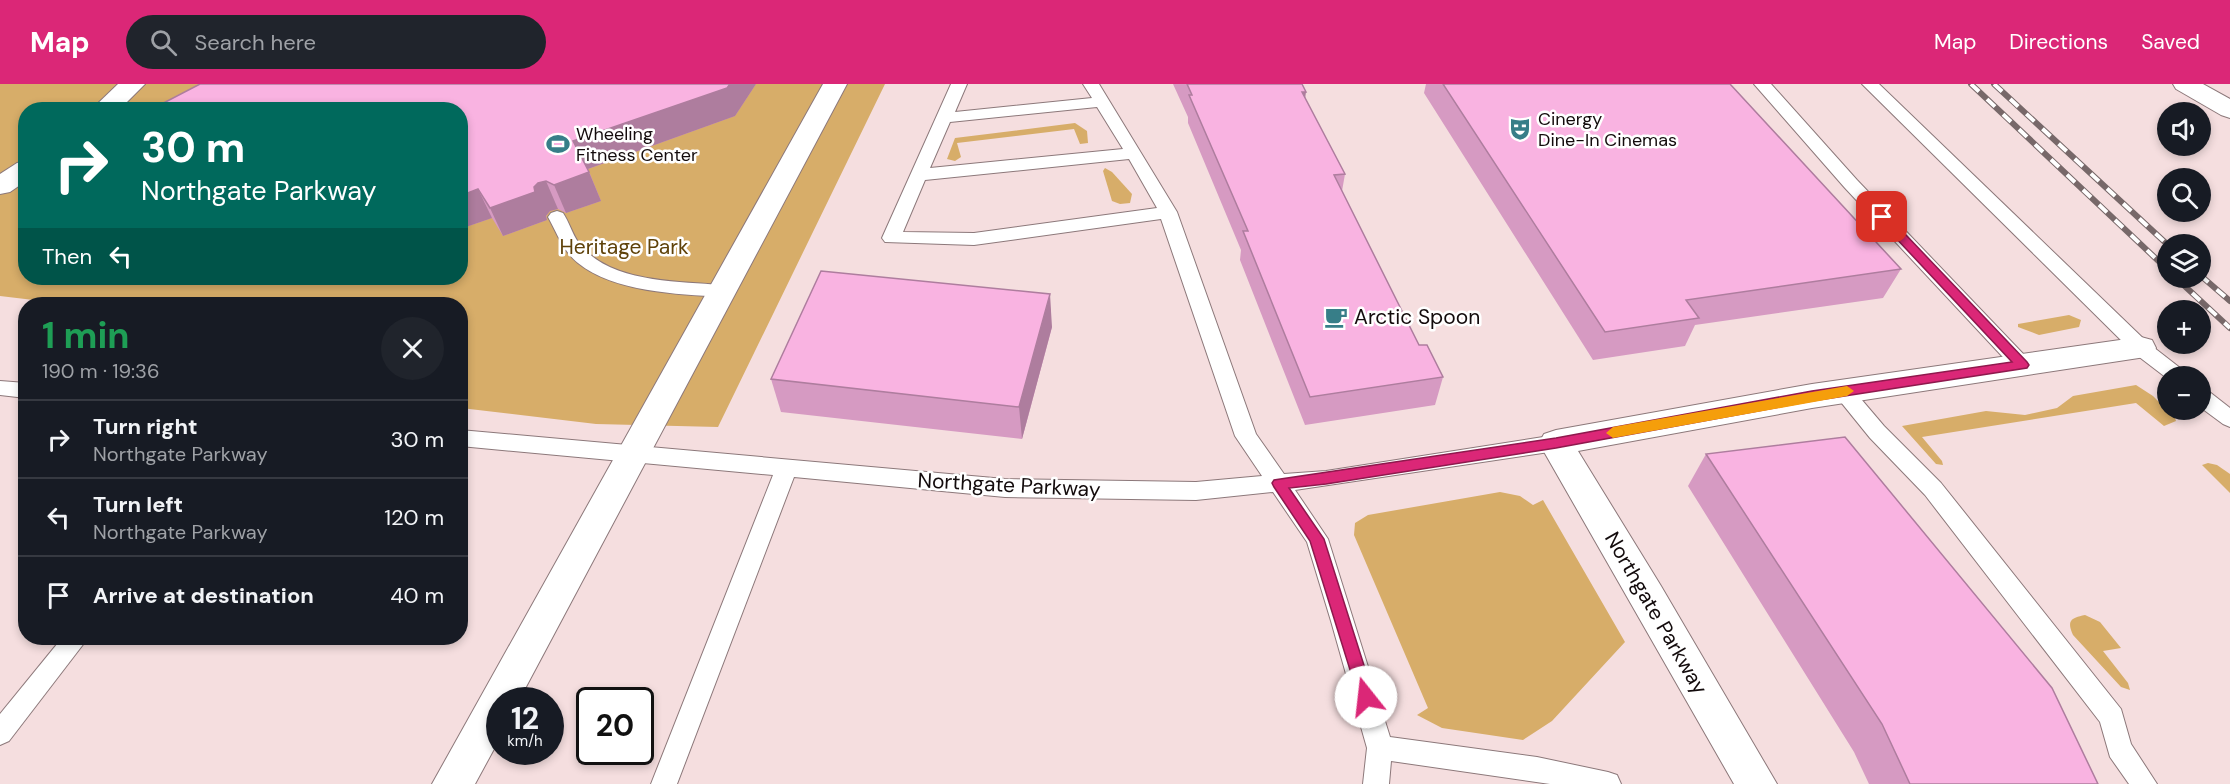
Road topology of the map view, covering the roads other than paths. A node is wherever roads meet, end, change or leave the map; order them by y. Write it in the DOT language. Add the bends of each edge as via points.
graph roads {
  1 [pos="133,84"];
  2 [pos="835,84"];
  3 [pos="959,84"];
  4 [pos="1090,84"];
  5 [pos="1762,84"];
  6 [pos="1870,84"];
  7 [pos="2185,84"];
  8 [pos="112,102"];
  9 [pos="1101,102"];
  10 [pos="2230,110"];
  11 [pos="944,118"];
  12 [pos="1134,153"];
  13 [pos="18,174"];
  14 [pos="918,175"];
  15 [pos="0,186"];
  16 [pos="1168,212"];
  17 [pos="557,217"];
  18 [pos="721,291"];
  19 [pos="2141,348"];
  20 [pos="2022,365"];
  21 [pos="2164,366"];
  22 [pos="0,388"];
  23 [pos="18,390"];
  24 [pos="1843,391"];
  25 [pos="2211,404"];
  26 [pos="2230,419"];
  27 [pos="468,439"];
  28 [pos="1556,443"];
  29 [pos="632,453"];
  30 [pos="786,470"];
  31 [pos="1279,483"];
  32 [pos="70,645"];
  33 [pos="0,733"];
  34 [pos="1380,748"];
  35 [pos="453,784"];
  36 [pos="664,784"];
  37 [pos="1376,784"];
  38 [pos="1608,784"];
  39 [pos="1756,784"];
  40 [pos="2144,784"];
  1 -- 8 [label="street"];
  2 -- 18 [label="street"];
  3 -- 11 [label="lane"];
  4 -- 9 [label="lane"];
  5 -- 20 [label="lane"];
  6 -- 19 [label="lane"];
  7 -- 10 [label="street"];
  9 -- 11 [label="lane"];
  9 -- 12 [label="lane"];
  11 -- 14 [label="lane"];
  12 -- 14 [label="lane"];
  12 -- 16 [label="lane"];
  13 -- 15 [label="street"];
  14 -- 16 [label="lane" via="891,238 974,239"];
  16 -- 31 [label="lane" via="1246,435"];
  17 -- 18 [label="lane" via="573,248 601,270 641,283"];
  18 -- 29 [label="street"];
  19 -- 20 [label="street, Northgate Parkway"];
  19 -- 21 [label="lane"];
  20 -- 24 [label="street, Northgate Parkway"];
  22 -- 23 [label="lane"];
  24 -- 28 [label="street, Northgate Parkway"];
  24 -- 40 [label="lane" via="1933,489 2112,717 2119,749"];
  25 -- 26 [label="lane"];
  27 -- 29 [label="lane, Northgate Parkway"];
  28 -- 31 [label="lane, Northgate Parkway"];
  28 -- 39 [label="street, Northgate Parkway"];
  29 -- 30 [label="lane, Northgate Parkway"];
  29 -- 35 [label="street"];
  30 -- 31 [label="lane, Northgate Parkway" via="1005,488 1196,491"];
  30 -- 36 [label="lane"];
  31 -- 34 [label="lane" via="1317,539"];
  32 -- 33 [label="lane"];
  34 -- 37 [label="lane"];
  34 -- 38 [label="lane" via="1537,769"];
}
